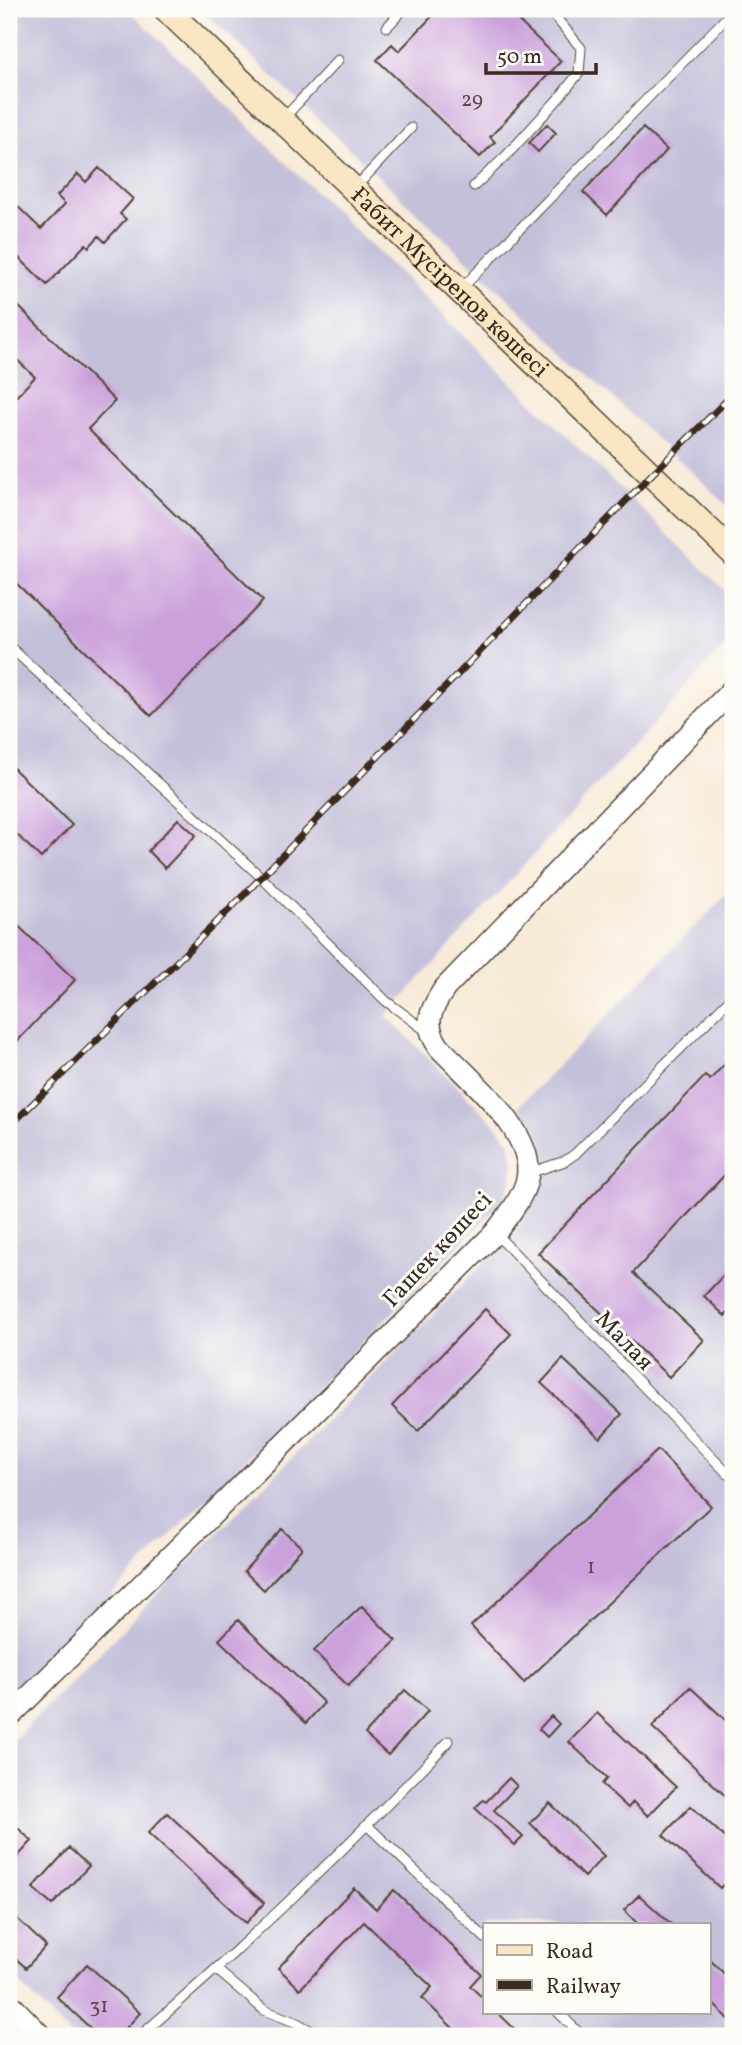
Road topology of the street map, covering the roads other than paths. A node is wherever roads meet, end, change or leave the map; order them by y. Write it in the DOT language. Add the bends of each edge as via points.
graph roads {
  1 [pos="166,9"];
  2 [pos="404,9"];
  3 [pos="545,9"];
  4 [pos="728,16"];
  5 [pos="387,27"];
  6 [pos="338,60"];
  7 [pos="282,120"];
  8 [pos="411,128"];
  9 [pos="474,187"];
  10 [pos="354,189"];
  11 [pos="460,291"];
  12 [pos="733,553"];
  13 [pos="9,646"];
  14 [pos="733,689"];
  15 [pos="733,996"];
  16 [pos="430,1034"];
  17 [pos="528,1173"];
  18 [pos="495,1233"];
  19 [pos="728,1474"];
  20 [pos="9,1717"];
  21 [pos="449,1741"];
  22 [pos="368,1826"];
  23 [pos="483,1936"];
  24 [pos="217,1970"];
  25 [pos="9,2003"];
  26 [pos="560,2014"];
  27 [pos="41,2036"];
  28 [pos="140,2036"];
  29 [pos="320,2036"];
  30 [pos="582,2036"];
  1 -- 7 [label="main road, Ғабит Мүсірепов көшесі"];
  2 -- 5 [label="lane"];
  3 -- 9 [label="lane" via="581,48 579,73"];
  4 -- 11 [label="lane"];
  6 -- 7 [label="lane"];
  7 -- 10 [label="main road, Ғабит Мүсірепов көшесі"];
  8 -- 10 [label="lane"];
  10 -- 11 [label="main road, Ғабит Мүсірепов көшесі"];
  11 -- 12 [label="main road, Ғабит Мүсірепов көшесі"];
  13 -- 16 [label="lane" via="261,877 386,1001"];
  14 -- 16 [label="street" via="444,988 433,1005"];
  15 -- 17 [label="lane" via="575,1154"];
  16 -- 17 [label="street" via="509,1121 526,1152"];
  17 -- 18 [label="street, Гашек көшесі" via="520,1197"];
  18 -- 19 [label="lane, Малая"];
  18 -- 20 [label="street, Гашек көшесі"];
  21 -- 22 [label="lane"];
  22 -- 23 [label="lane"];
  22 -- 24 [label="lane"];
  24 -- 28 [label="lane"];
  24 -- 29 [label="lane" via="264,2010"];
  25 -- 27 [label="street"];
  26 -- 30 [label="lane"];
}
